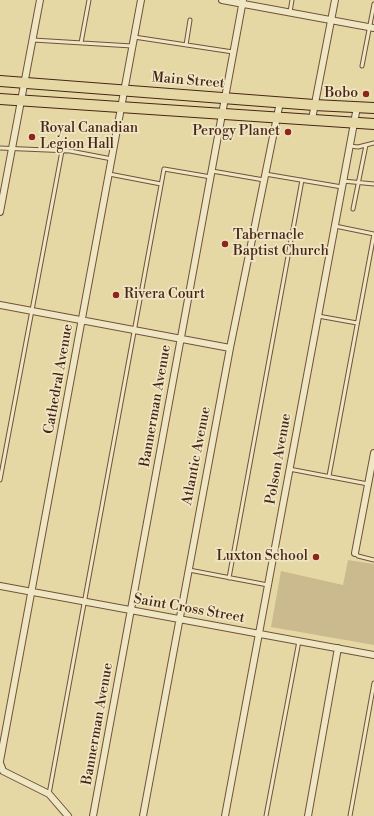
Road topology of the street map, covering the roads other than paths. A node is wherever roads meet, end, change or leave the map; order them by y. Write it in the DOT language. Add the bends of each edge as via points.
graph roads {
  1 [pos="40,0"];
  2 [pos="89,0"];
  3 [pos="141,0"];
  4 [pos="222,0"];
  5 [pos="292,0"];
  6 [pos="335,0"];
  7 [pos="243,2"];
  8 [pos="374,4"];
  9 [pos="290,12"];
  10 [pos="190,20"];
  11 [pos="331,21"];
  12 [pos="372,28"];
  13 [pos="134,37"];
  14 [pos="33,40"];
  15 [pos="81,43"];
  16 [pos="186,45"];
  17 [pos="132,46"];
  18 [pos="233,52"];
  19 [pos="362,66"];
  20 [pos="0,82"];
  21 [pos="24,84"];
  22 [pos="124,90"];
  23 [pos="0,99"];
  24 [pos="225,99"];
  25 [pos="20,101"];
  26 [pos="280,102"];
  27 [pos="314,105"];
  28 [pos="122,107"];
  29 [pos="357,107"];
  30 [pos="374,108"];
  31 [pos="223,113"];
  32 [pos="277,116"];
  33 [pos="312,120"];
  34 [pos="354,123"];
  35 [pos="374,124"];
  36 [pos="374,143"];
  37 [pos="366,145"];
  38 [pos="349,146"];
  39 [pos="0,148"];
  40 [pos="12,148"];
  41 [pos="62,151"];
  42 [pos="112,159"];
  43 [pos="212,171"];
  44 [pos="109,174"];
  45 [pos="211,177"];
  46 [pos="265,177"];
  47 [pos="302,180"];
  48 [pos="358,182"];
  49 [pos="161,184"];
  50 [pos="342,184"];
  51 [pos="374,184"];
  52 [pos="1,197"];
  53 [pos="352,209"];
  54 [pos="0,212"];
  55 [pos="334,226"];
  56 [pos="374,234"];
  57 [pos="0,305"];
  58 [pos="32,311"];
  59 [pos="318,316"];
  60 [pos="82,320"];
  61 [pos="357,323"];
  62 [pos="134,330"];
  63 [pos="181,339"];
  64 [pos="230,348"];
  65 [pos="374,453"];
  66 [pos="289,469"];
  67 [pos="329,476"];
  68 [pos="0,480"];
  69 [pos="368,484"];
  70 [pos="356,553"];
  71 [pos="374,560"];
  72 [pos="188,570"];
  73 [pos="228,578"];
  74 [pos="268,585"];
  75 [pos="0,586"];
  76 [pos="32,592"];
  77 [pos="84,602"];
  78 [pos="131,610"];
  79 [pos="179,619"];
  80 [pos="259,634"];
  81 [pos="299,641"];
  82 [pos="338,648"];
  83 [pos="374,655"];
  84 [pos="374,683"];
  85 [pos="1,746"];
  86 [pos="0,762"];
  87 [pos="49,794"];
  88 [pos="68,816"];
  89 [pos="93,816"];
  90 [pos="143,816"];
  91 [pos="225,816"];
  92 [pos="266,816"];
  93 [pos="308,816"];
  94 [pos="350,816"];
  1 -- 14 [label="street"];
  2 -- 15 [label="lane"];
  3 -- 13 [label="street, Cathedral Avenue"];
  4 -- 7 [label="street"];
  5 -- 9 [label="lane"];
  6 -- 11 [label="street"];
  7 -- 9 [label="street"];
  7 -- 18 [label="street, Bannerman Avenue"];
  8 -- 12 [label="lane"];
  9 -- 11 [label="street"];
  10 -- 16 [label="lane"];
  11 -- 12 [label="street"];
  11 -- 27 [label="street"];
  12 -- 19 [label="lane"];
  13 -- 16 [label="lane"];
  13 -- 17 [label="street, Cathedral Avenue"];
  14 -- 15 [label="lane"];
  14 -- 21 [label="street"];
  15 -- 17 [label="lane"];
  16 -- 18 [label="lane"];
  17 -- 22 [label="street, Cathedral Avenue"];
  18 -- 24 [label="street, Bannerman Avenue"];
  20 -- 21 [label="main road, Main Street"];
  21 -- 22 [label="main road, Main Street"];
  21 -- 25 [label="street"];
  22 -- 24 [label="main road, Main Street"];
  22 -- 28 [label="street, Cathedral Avenue"];
  23 -- 25 [label="main road, Main Street"];
  24 -- 26 [label="main road, Main Street"];
  24 -- 31 [label="street, Bannerman Avenue"];
  25 -- 28 [label="main road, Main Street"];
  25 -- 40 [label="street"];
  26 -- 27 [label="main road, Main Street"];
  26 -- 32 [label="street, Atlantic Avenue"];
  27 -- 29 [label="main road, Main Street"];
  27 -- 33 [label="street"];
  28 -- 31 [label="main road, Main Street"];
  28 -- 42 [label="street, Cathedral Avenue"];
  29 -- 30 [label="main road, Main Street"];
  29 -- 34 [label="street, Polson Avenue"];
  31 -- 32 [label="main road, Main Street"];
  31 -- 43 [label="street, Bannerman Avenue"];
  32 -- 33 [label="main road, Main Street"];
  32 -- 46 [label="street, Atlantic Avenue"];
  33 -- 34 [label="main road, Main Street"];
  34 -- 35 [label="main road, Main Street"];
  34 -- 38 [label="street, Polson Avenue"];
  36 -- 37 [label="lane"];
  37 -- 38 [label="lane"];
  37 -- 48 [label="lane"];
  38 -- 50 [label="street, Polson Avenue"];
  39 -- 40 [label="lane"];
  40 -- 41 [label="lane"];
  40 -- 52 [label="street"];
  41 -- 42 [label="lane"];
  41 -- 58 [label="lane"];
  42 -- 44 [label="street, Cathedral Avenue"];
  43 -- 45 [label="street, Bannerman Avenue"];
  43 -- 46 [label="lane"];
  44 -- 49 [label="lane"];
  44 -- 60 [label="street, Cathedral Avenue"];
  45 -- 49 [label="lane" via="164,169"];
  45 -- 63 [label="street, Bannerman Avenue"];
  46 -- 47 [label="lane"];
  46 -- 64 [label="street, Atlantic Avenue"];
  47 -- 50 [label="lane"];
  47 -- 73 [label="lane"];
  48 -- 50 [label="lane"];
  48 -- 51 [label="lane"];
  48 -- 53 [label="lane"];
  49 -- 62 [label="lane"];
  50 -- 55 [label="street, Polson Avenue"];
  52 -- 54 [label="street"];
  55 -- 56 [label="lane"];
  55 -- 59 [label="street, Polson Avenue"];
  56 -- 61 [label="lane"];
  57 -- 58 [label="street"];
  58 -- 60 [label="street"];
  58 -- 68 [label="lane"];
  59 -- 61 [label="lane"];
  59 -- 66 [label="street, Polson Avenue"];
  60 -- 62 [label="street"];
  60 -- 76 [label="street, Cathedral Avenue"];
  61 -- 67 [label="lane"];
  62 -- 63 [label="street"];
  62 -- 77 [label="lane"];
  63 -- 64 [label="street"];
  63 -- 78 [label="street, Bannerman Avenue"];
  64 -- 72 [label="street, Atlantic Avenue"];
  65 -- 69 [label="street"];
  66 -- 67 [label="lane"];
  66 -- 74 [label="street, Polson Avenue"];
  67 -- 69 [label="lane"];
  69 -- 70 [label="street"];
  70 -- 71 [label="lane" via="358,556"];
  72 -- 73 [label="lane"];
  72 -- 79 [label="street, Atlantic Avenue"];
  73 -- 74 [label="lane"];
  74 -- 80 [label="street, Polson Avenue"];
  75 -- 76 [label="street, Saint Cross Street"];
  76 -- 77 [label="street, Saint Cross Street"];
  76 -- 85 [label="street, Cathedral Avenue"];
  77 -- 78 [label="street, Saint Cross Street"];
  77 -- 87 [label="lane"];
  78 -- 79 [label="street, Saint Cross Street"];
  78 -- 89 [label="street, Bannerman Avenue"];
  79 -- 80 [label="street, Saint Cross Street"];
  79 -- 90 [label="street, Atlantic Avenue"];
  80 -- 81 [label="street, Saint Cross Street"];
  80 -- 91 [label="street, Polson Avenue"];
  81 -- 82 [label="street, Saint Cross Street"];
  81 -- 92 [label="lane"];
  82 -- 83 [label="street, Saint Cross Street"];
  82 -- 93 [label="street"];
  84 -- 94 [label="lane"];
  85 -- 86 [label="street, Cathedral Avenue"];
  86 -- 87 [label="street" via="3,771"];
  87 -- 88 [label="street"];
}
